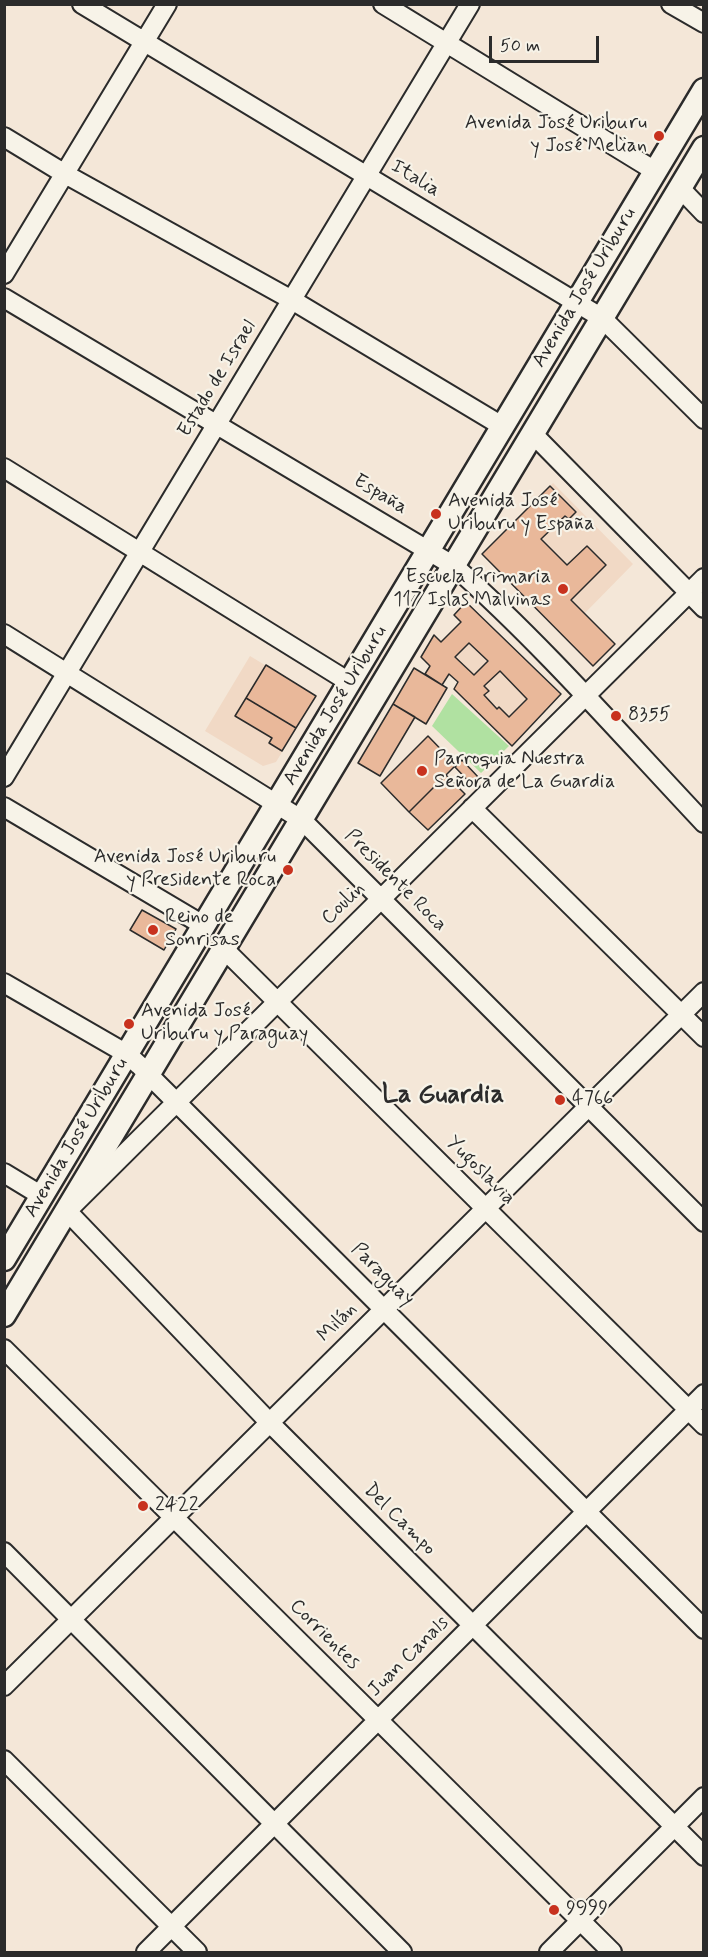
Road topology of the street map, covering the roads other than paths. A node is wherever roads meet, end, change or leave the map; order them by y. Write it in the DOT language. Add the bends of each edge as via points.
graph roads {
  1 [pos="82,4"];
  2 [pos="167,4"];
  3 [pos="383,4"];
  4 [pos="470,4"];
  5 [pos="671,4"];
  6 [pos="704,23"];
  7 [pos="145,42"];
  8 [pos="447,42"];
  9 [pos="704,90"];
  10 [pos="4,137"];
  11 [pos="704,148"];
  12 [pos="655,171"];
  13 [pos="65,174"];
  14 [pos="367,176"];
  15 [pos="680,188"];
  16 [pos="704,213"];
  17 [pos="4,274"];
  18 [pos="4,298"];
  19 [pos="292,300"];
  20 [pos="576,302"];
  21 [pos="602,318"];
  22 [pos="704,419"];
  23 [pos="217,424"];
  24 [pos="502,426"];
  25 [pos="533,434"];
  26 [pos="4,468"];
  27 [pos="429,550"];
  28 [pos="140,552"];
  29 [pos="454,566"];
  30 [pos="704,578"];
  31 [pos="689,593"];
  32 [pos="704,608"];
  33 [pos="4,634"];
  34 [pos="67,673"];
  35 [pos="350,682"];
  36 [pos="585,696"];
  37 [pos="4,777"];
  38 [pos="276,804"];
  39 [pos="4,807"];
  40 [pos="472,808"];
  41 [pos="302,820"];
  42 [pos="704,823"];
  43 [pos="381,899"];
  44 [pos="203,925"];
  45 [pos="224,949"];
  46 [pos="4,983"];
  47 [pos="704,992"];
  48 [pos="277,1002"];
  49 [pos="680,1014"];
  50 [pos="704,1037"];
  51 [pos="127,1054"];
  52 [pos="149,1075"];
  53 [pos="177,1102"];
  54 [pos="588,1107"];
  55 [pos="4,1173"];
  56 [pos="42,1196"];
  57 [pos="485,1209"];
  58 [pos="67,1211"];
  59 [pos="704,1222"];
  60 [pos="4,1259"];
  61 [pos="384,1310"];
  62 [pos="4,1315"];
  63 [pos="4,1349"];
  64 [pos="704,1394"];
  65 [pos="688,1410"];
  66 [pos="270,1423"];
  67 [pos="704,1425"];
  68 [pos="586,1512"];
  69 [pos="174,1518"];
  70 [pos="4,1552"];
  71 [pos="72,1620"];
  72 [pos="473,1625"];
  73 [pos="704,1629"];
  74 [pos="4,1686"];
  75 [pos="378,1720"];
  76 [pos="4,1760"];
  77 [pos="704,1797"];
  78 [pos="275,1824"];
  79 [pos="674,1826"];
  80 [pos="704,1856"];
  81 [pos="580,1921"];
  82 [pos="171,1927"];
  83 [pos="146,1953"];
  84 [pos="197,1953"];
  85 [pos="402,1953"];
  86 [pos="549,1953"];
  87 [pos="612,1953"];
  1 -- 7 [label="street, Italia"];
  2 -- 7 [label="street"];
  3 -- 8 [label="street"];
  4 -- 8 [label="street, Estado de Israel"];
  5 -- 6 [label="street"];
  7 -- 13 [label="street"];
  7 -- 14 [label="street, Italia"];
  8 -- 12 [label="street"];
  8 -- 14 [label="street, Estado de Israel"];
  9 -- 12 [label="main road, Avenida José Uriburu"];
  10 -- 13 [label="street"];
  11 -- 15 [label="main road, Avenida José Uriburu"];
  12 -- 20 [label="main road, Avenida José Uriburu"];
  13 -- 17 [label="street"];
  13 -- 19 [label="street"];
  14 -- 19 [label="street, Estado de Israel"];
  14 -- 20 [label="street, Italia"];
  15 -- 16 [label="street"];
  15 -- 21 [label="main road, Avenida José Uriburu"];
  18 -- 23 [label="street, España"];
  19 -- 23 [label="street, Estado de Israel"];
  19 -- 24 [label="street"];
  20 -- 21 [label="street, Italia"];
  20 -- 24 [label="main road, Avenida José Uriburu"];
  21 -- 22 [label="street, Italia"];
  21 -- 25 [label="main road, Avenida José Uriburu"];
  23 -- 27 [label="street, España"];
  23 -- 28 [label="street, Estado de Israel"];
  24 -- 27 [label="main road, Avenida José Uriburu"];
  25 -- 29 [label="main road, Avenida José Uriburu"];
  25 -- 31 [label="street"];
  26 -- 28 [label="street"];
  27 -- 29 [label="street, España"];
  27 -- 35 [label="main road, Avenida José Uriburu"];
  28 -- 34 [label="street, Estado de Israel"];
  28 -- 35 [label="street"];
  29 -- 36 [label="street, España"];
  29 -- 41 [label="main road, Avenida José Uriburu"];
  30 -- 31 [label="street, Coulin"];
  31 -- 32 [label="street"];
  31 -- 36 [label="street, Coulin"];
  33 -- 34 [label="street, Presidente Roca"];
  34 -- 37 [label="street, Estado de Israel"];
  34 -- 38 [label="street, Presidente Roca"];
  35 -- 38 [label="main road, Avenida José Uriburu"];
  36 -- 40 [label="street, Coulin"];
  36 -- 42 [label="street, España"];
  38 -- 41 [label="street, Presidente Roca"];
  38 -- 44 [label="main road, Avenida José Uriburu"];
  39 -- 44 [label="street"];
  40 -- 43 [label="street, Coulin"];
  40 -- 49 [label="street"];
  41 -- 43 [label="street, Presidente Roca"];
  41 -- 45 [label="main road, Avenida José Uriburu"];
  43 -- 48 [label="street, Coulin"];
  43 -- 54 [label="street, Presidente Roca"];
  44 -- 51 [label="main road, Avenida José Uriburu"];
  45 -- 48 [label="street, Yugoslavia"];
  45 -- 52 [label="main road, Avenida José Uriburu"];
  46 -- 51 [label="street, Paraguay"];
  47 -- 49 [label="street, Milán"];
  48 -- 53 [label="street, Coulin"];
  48 -- 57 [label="street, Yugoslavia"];
  49 -- 50 [label="street"];
  49 -- 54 [label="street, Milán"];
  51 -- 52 [label="street, Paraguay"];
  51 -- 56 [label="main road, Avenida José Uriburu"];
  52 -- 53 [label="street, Paraguay"];
  52 -- 58 [label="main road, Avenida José Uriburu"];
  53 -- 58 [label="street, Coulin"];
  53 -- 61 [label="street, Paraguay"];
  54 -- 57 [label="street, Milán"];
  54 -- 59 [label="street, Presidente Roca"];
  55 -- 56 [label="street"];
  56 -- 60 [label="main road, Avenida José Uriburu"];
  57 -- 61 [label="street, Milán"];
  57 -- 65 [label="street, Yugoslavia"];
  58 -- 62 [label="main road, Avenida José Uriburu"];
  58 -- 66 [label="street, Del Campo"];
  61 -- 66 [label="street, Milán"];
  61 -- 68 [label="street, Paraguay"];
  63 -- 69 [label="street, Corrientes"];
  64 -- 65 [label="street, Juan Canals"];
  65 -- 67 [label="street, Yugoslavia"];
  65 -- 68 [label="street, Juan Canals"];
  66 -- 69 [label="street, Milán"];
  66 -- 72 [label="street, Del Campo"];
  68 -- 72 [label="street, Juan Canals"];
  68 -- 73 [label="street, Paraguay"];
  69 -- 71 [label="street, Milán"];
  69 -- 75 [label="street, Corrientes"];
  70 -- 71 [label="street"];
  71 -- 74 [label="street, Milán"];
  71 -- 78 [label="street"];
  72 -- 75 [label="street, Juan Canals"];
  72 -- 79 [label="street, Del Campo"];
  75 -- 78 [label="street, Juan Canals"];
  75 -- 81 [label="street, Corrientes"];
  76 -- 82 [label="street"];
  77 -- 79 [label="street"];
  78 -- 82 [label="street, Juan Canals"];
  78 -- 85 [label="street"];
  79 -- 80 [label="street, Del Campo"];
  79 -- 81 [label="street"];
  81 -- 86 [label="street"];
  81 -- 87 [label="street, Corrientes"];
  82 -- 83 [label="street, Juan Canals"];
  82 -- 84 [label="street"];
}
